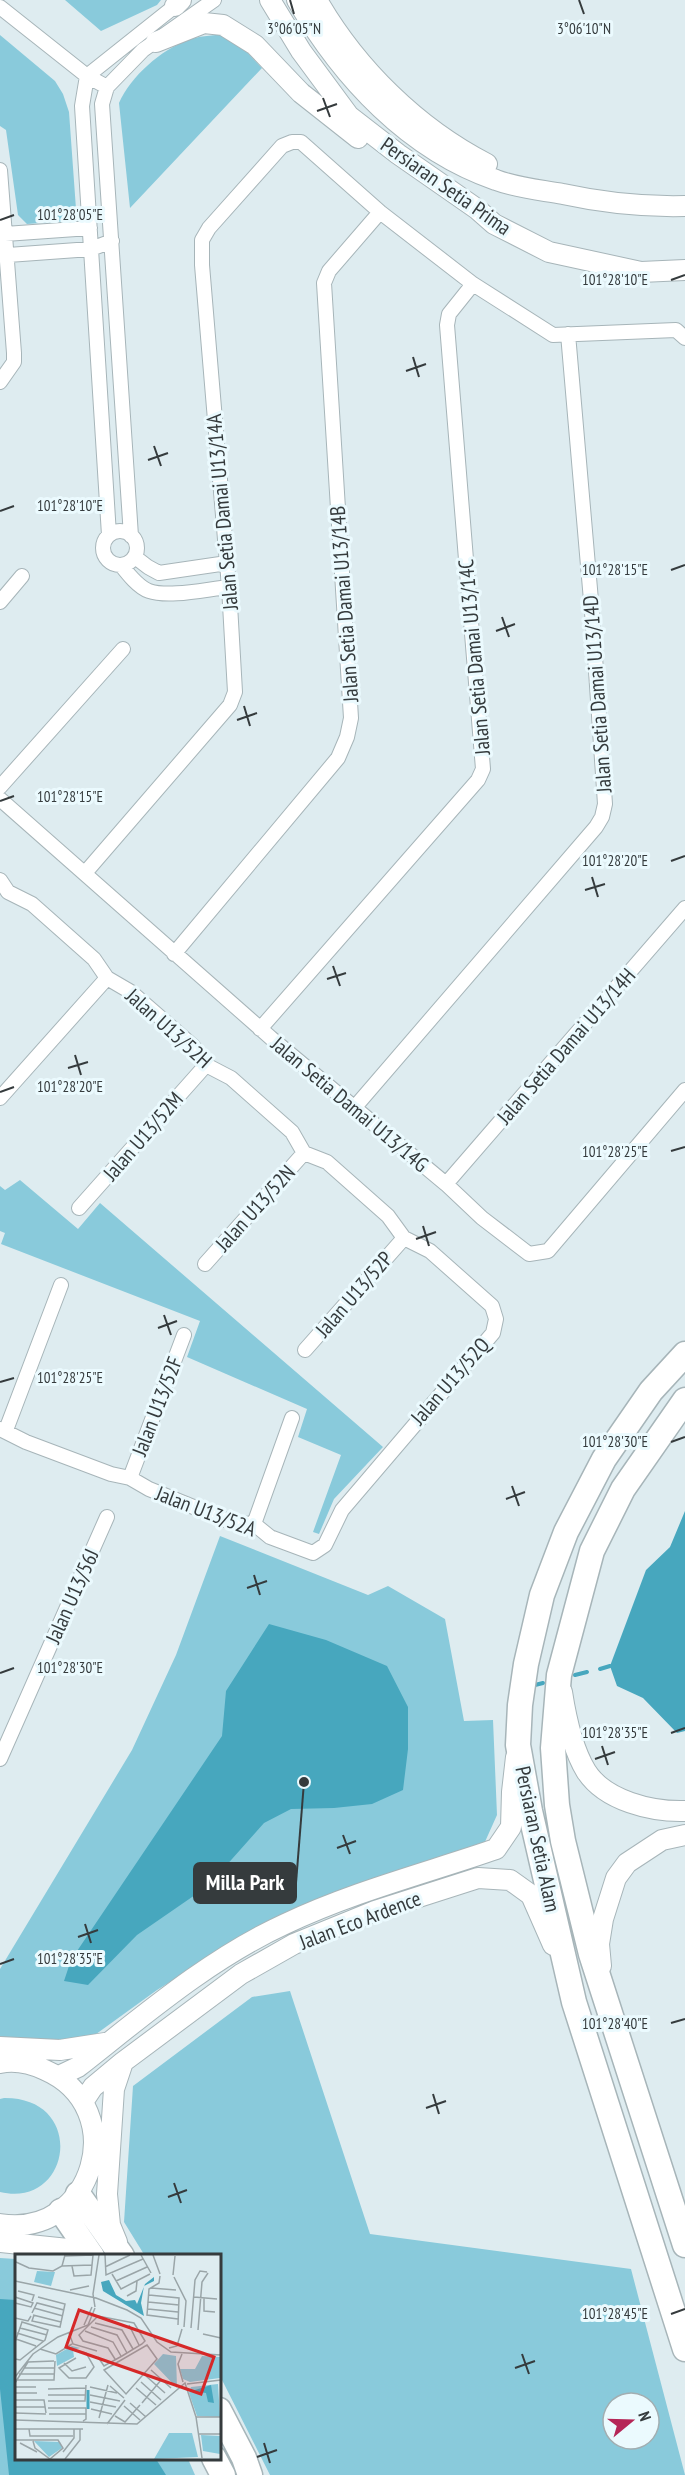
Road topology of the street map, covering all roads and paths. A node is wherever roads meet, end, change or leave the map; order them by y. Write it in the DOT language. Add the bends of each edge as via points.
graph roads {
  1 [pos="214,0"];
  2 [pos="270,0"];
  3 [pos="297,0"];
  4 [pos="317,0"];
  5 [pos="180,2"];
  6 [pos="0,7"];
  7 [pos="156,42"];
  8 [pos="87,76"];
  9 [pos="107,87"];
  10 [pos="0,170"];
  11 [pos="532,188"];
  12 [pos="685,206"];
  13 [pos="380,212"];
  14 [pos="494,224"];
  15 [pos="90,228"];
  16 [pos="5,234"];
  17 [pos="111,241"];
  18 [pos="91,249"];
  19 [pos="8,255"];
  20 [pos="685,270"];
  21 [pos="473,284"];
  22 [pos="568,334"];
  23 [pos="685,338"];
  24 [pos="0,382"];
  25 [pos="106,480"];
  26 [pos="128,480"];
  27 [pos="109,535"];
  28 [pos="131,536"];
  29 [pos="135,557"];
  30 [pos="227,562"];
  31 [pos="121,566"];
  32 [pos="22,576"];
  33 [pos="229,586"];
  34 [pos="0,602"];
  35 [pos="123,649"];
  36 [pos="0,787"];
  37 [pos="0,799"];
  38 [pos="85,873"];
  39 [pos="0,879"];
  40 [pos="4,896"];
  41 [pos="685,908"];
  42 [pos="174,954"];
  43 [pos="107,978"];
  44 [pos="260,1029"];
  45 [pos="206,1065"];
  46 [pos="685,1090"];
  47 [pos="0,1098"];
  48 [pos="355,1107"];
  49 [pos="304,1153"];
  50 [pos="446,1184"];
  51 [pos="79,1208"];
  52 [pos="404,1238"];
  53 [pos="205,1264"];
  54 [pos="61,1285"];
  55 [pos="184,1335"];
  56 [pos="305,1350"];
  57 [pos="685,1354"];
  58 [pos="685,1400"];
  59 [pos="292,1419"];
  60 [pos="3,1429"];
  61 [pos="399,1440"];
  62 [pos="130,1478"];
  63 [pos="107,1517"];
  64 [pos="254,1524"];
  65 [pos="559,1675"];
  66 [pos="4,1740"];
  67 [pos="518,1745"];
  68 [pos="0,1759"];
  69 [pos="685,1811"];
  70 [pos="685,1835"];
  71 [pos="604,1995"];
  72 [pos="574,2002"];
  73 [pos="110,2042"];
  74 [pos="0,2047"];
  75 [pos="123,2062"];
  76 [pos="0,2063"];
  77 [pos="59,2076"];
  78 [pos="83,2102"];
  79 [pos="78,2194"];
  80 [pos="61,2211"];
  81 [pos="0,2224"];
  82 [pos="0,2242"];
  83 [pos="685,2245"];
  84 [pos="77,2254"];
  85 [pos="91,2254"];
  86 [pos="122,2254"];
  87 [pos="122,2254"];
  88 [pos="685,2349"];
  89 [pos="220,2412"];
  90 [pos="215,2460"];
  91 [pos="250,2474"];
  92 [pos="223,2475"];
  1 -- 7 [label="street"];
  2 -- 14 [label="street, Persiaran Setia Prima" via="301,51 349,116"];
  3 -- 11 [label="street, Persiaran Setia Prima" via="331,53 404,129 449,159 496,181"];
  4 -- 11 [label="street" via="362,66 397,100 474,157"];
  5 -- 8 [label="street"];
  6 -- 8 [label="street"];
  7 -- 9 [label="street"];
  7 -- 14 [label="street" via="204,23 223,25 255,45 301,93 384,159 443,201"];
  8 -- 9 [label="street"];
  8 -- 15 [label="street" via="82,106"];
  9 -- 17 [label="street" via="102,104"];
  10 -- 16 [label="street"];
  11 -- 12 [label="street, Persiaran Setia Prima" via="649,207"];
  13 -- 21 [label="street"];
  13 -- 30 [label="street, Jalan Setia Damai U13/14A" via="301,142 292,142 282,146 202,240"];
  13 -- 42 [label="street, Jalan Setia Damai U13/14B" via="329,271 324,283 351,718 347,737 338,758"];
  14 -- 20 [label="street, Persiaran Setia Prima" via="549,252 641,272"];
  15 -- 16 [label="street"];
  15 -- 18 [label="street"];
  16 -- 19 [label="street"];
  17 -- 18 [label="street"];
  17 -- 26 [label="street"];
  18 -- 19 [label="street"];
  18 -- 25 [label="street"];
  19 -- 24 [label="street" via="14,362"];
  21 -- 22 [label="street" via="554,334"];
  21 -- 44 [label="street, Jalan Setia Damai U13/14C" via="449,314 447,325 483,769 478,780"];
  22 -- 23 [label="street" via="676,330"];
  22 -- 48 [label="street, Jalan Setia Damai U13/14D" via="592,612 605,804 602,817"];
  25 -- 26 [label="street" via="112,486"];
  25 -- 27 [label="street"];
  26 -- 28 [label="street"];
  27 -- 28 [label="street" via="123,531"];
  27 -- 31 [label="street" via="104,555"];
  28 -- 29 [label="street" via="137,546"];
  29 -- 30 [label="street" via="159,573"];
  29 -- 31 [label="street"];
  30 -- 33 [label="street, Jalan Setia Damai U13/14A"];
  31 -- 33 [label="street" via="148,591 172,593"];
  32 -- 34 [label="street"];
  33 -- 38 [label="street, Jalan Setia Damai U13/14A" via="235,692 231,705"];
  35 -- 36 [label="street"];
  37 -- 38 [label="street, Jalan Setia Damai U13/14G"];
  38 -- 42 [label="street, Jalan Setia Damai U13/14G"];
  39 -- 40 [label="street, Jalan U13/52H"];
  40 -- 43 [label="street, Jalan U13/52H" via="32,904 94,958"];
  41 -- 50 [label="street, Jalan Setia Damai U13/14H"];
  42 -- 44 [label="street, Jalan Setia Damai U13/14G"];
  43 -- 45 [label="street, Jalan U13/52H" via="132,992 193,1046"];
  43 -- 47 [label="street"];
  44 -- 48 [label="street, Jalan Setia Damai U13/14G"];
  45 -- 49 [label="street, Jalan U13/52H" via="231,1078 292,1132"];
  45 -- 51 [label="street, Jalan U13/52M"];
  46 -- 50 [label="street, Jalan Setia Damai U13/14G" via="548,1251 529,1254"];
  48 -- 50 [label="street, Jalan Setia Damai U13/14G"];
  49 -- 52 [label="street" via="327,1162 388,1216"];
  49 -- 53 [label="street, Jalan U13/52N"];
  52 -- 56 [label="street, Jalan U13/52P"];
  52 -- 61 [label="street, Jalan U13/52Q" via="430,1251 492,1306 496,1319 493,1333"];
  54 -- 60 [label="street"];
  55 -- 62 [label="street, Jalan U13/52F"];
  57 -- 67 [label="highway, Persiaran Setia Alam" via="651,1391 604,1459 566,1532 542,1595 531,1641"];
  58 -- 65 [label="highway, Persiaran Setia Alam" via="622,1489 592,1551"];
  59 -- 64 [label="street"];
  60 -- 62 [label="street, Jalan U13/52A" via="37,1446"];
  61 -- 64 [label="street, Jalan U13/52A" via="342,1509 330,1538 320,1550 305,1551 270,1537"];
  62 -- 64 [label="street, Jalan U13/52A" via="149,1490 233,1523"];
  63 -- 66 [label="street, Jalan U13/56J"];
  65 -- 69 [label="street" via="577,1753 587,1773 604,1788 631,1802 666,1812"];
  65 -- 71 [label="highway, Persiaran Setia Alam" via="553,1748 556,1805"];
  66 -- 68 [label="street, Jalan U13/56J"];
  67 -- 72 [label="highway, Persiaran Setia Alam"];
  67 -- 73 [label="street, Jalan Eco Ardence" via="511,1827 496,1849 285,1924 230,1954"];
  70 -- 71 [label="street" via="662,1840 627,1863 616,1878 599,1944"];
  71 -- 83 [label="highway, Persiaran Setia Alam"];
  72 -- 75 [label="street, Jalan Eco Ardence" via="531,1895 510,1880 478,1878 348,1920 294,1944 241,1974"];
  72 -- 88 [label="highway, Persiaran Setia Alam"];
  73 -- 74 [label="street" via="60,2050"];
  73 -- 77 [label="street, Jalan Eco Ardence" via="78,2067"];
  75 -- 78 [label="street, Jalan Eco Ardence" via="93,2087"];
  75 -- 86 [label="street" via="114,2089 107,2194 110,2225"];
  76 -- 77 [label="street" via="32,2064"];
  77 -- 78 [label="street"];
  78 -- 79 [label="street" via="91,2118 95,2145 91,2171"];
  79 -- 80 [label="street"];
  79 -- 87 [label="highway"];
  80 -- 81 [label="street" via="38,2222"];
  80 -- 85 [label="highway"];
  82 -- 84 [label="street" via="68,2249"];
  89 -- 91 [label="highway"];
  90 -- 92 [label="highway"];
}
